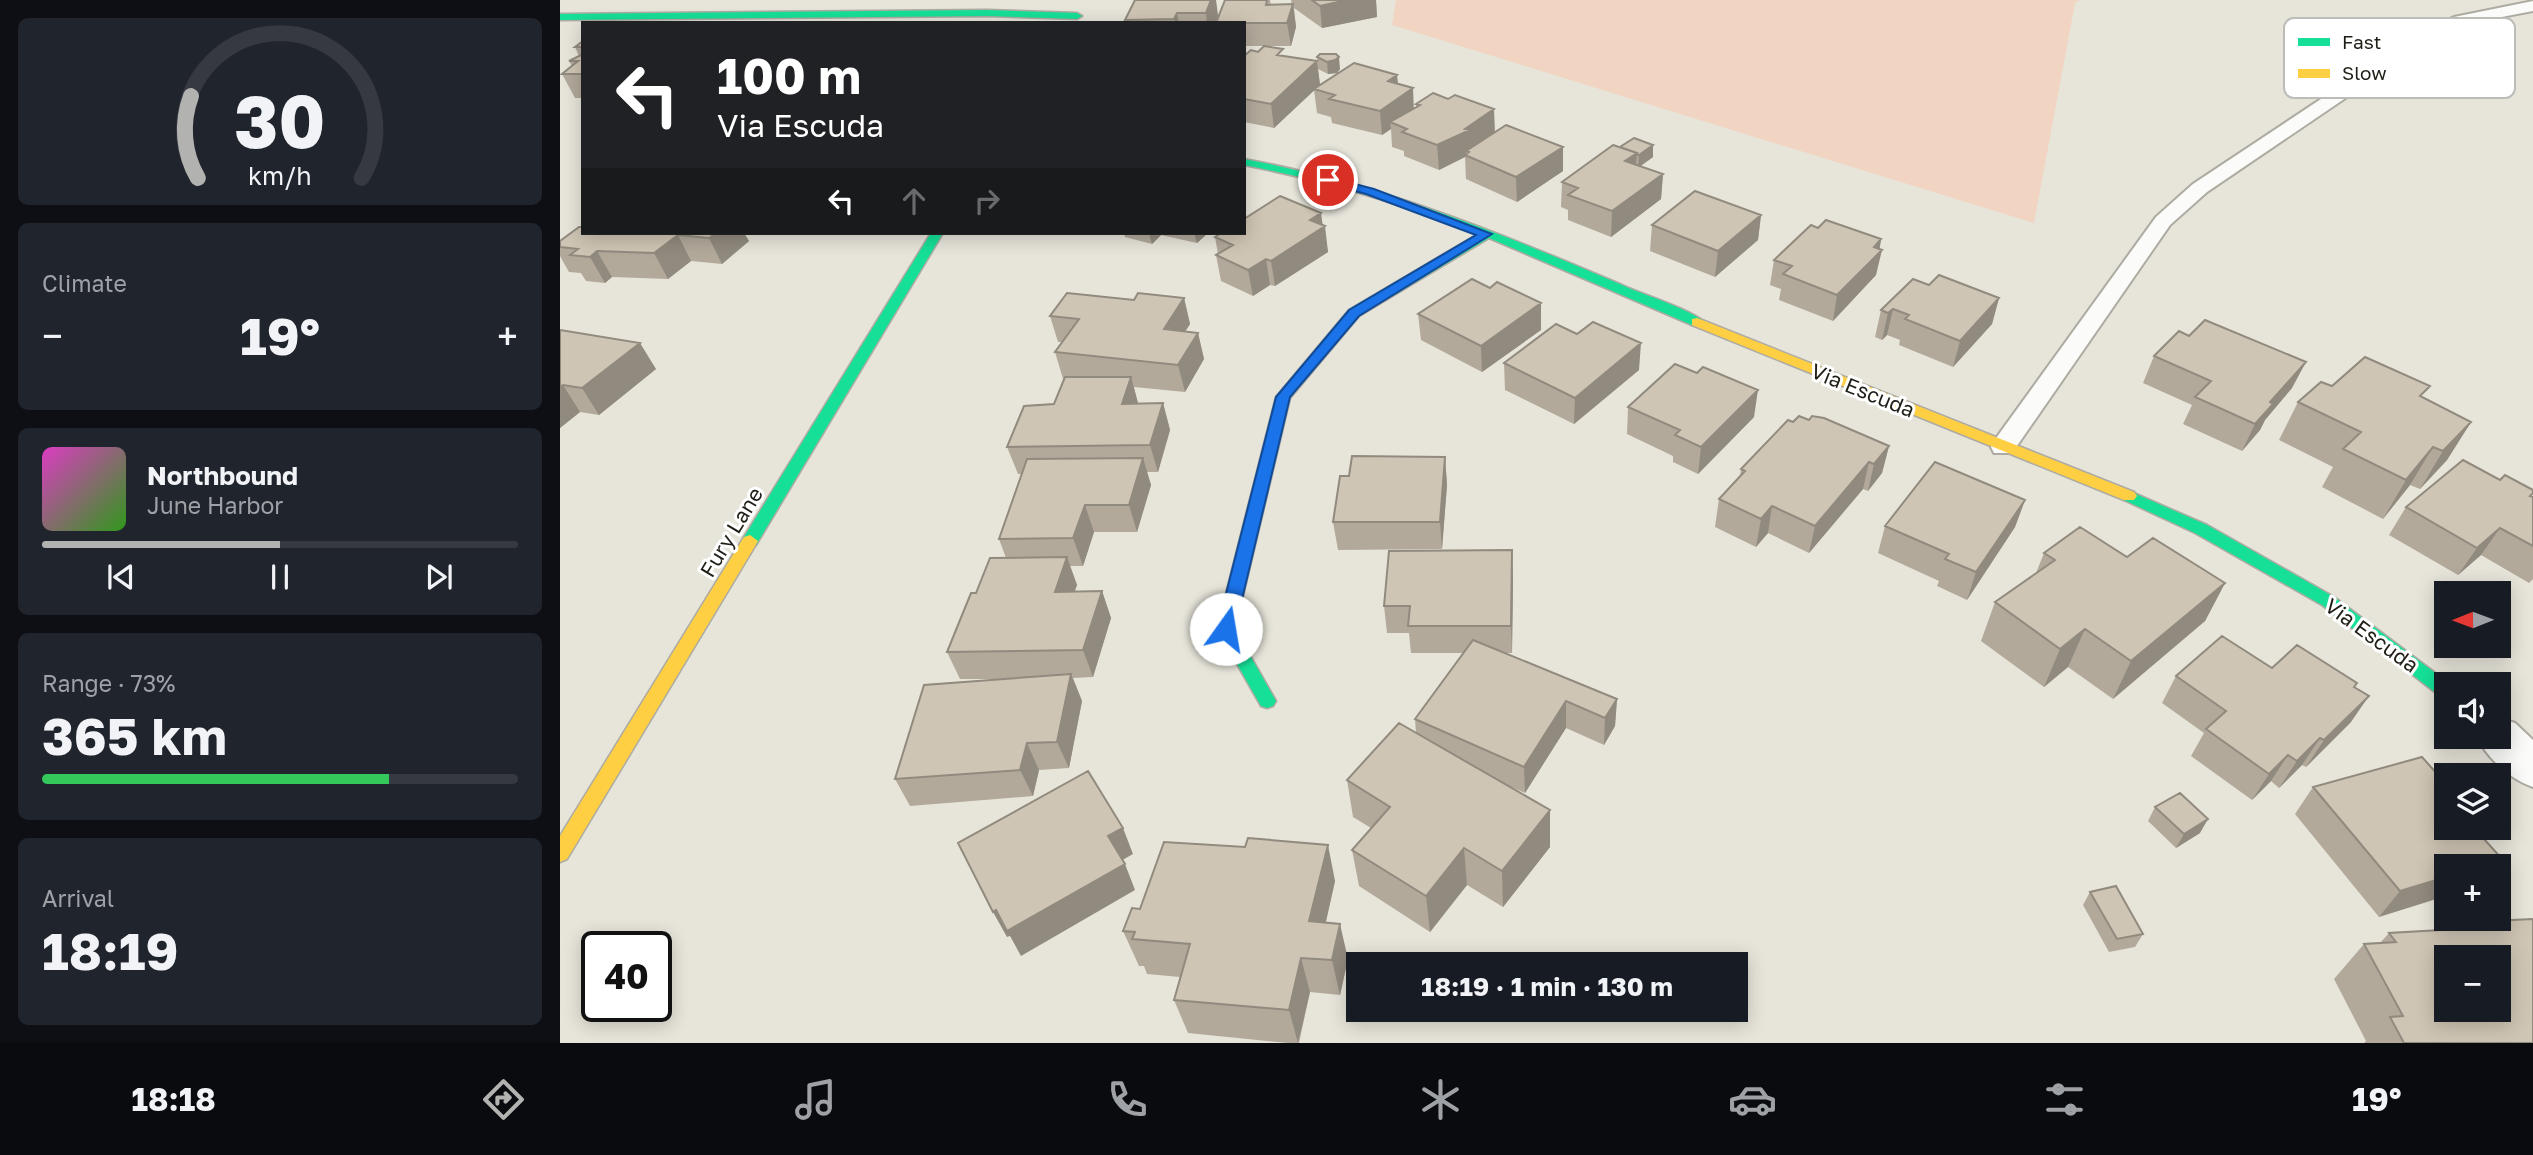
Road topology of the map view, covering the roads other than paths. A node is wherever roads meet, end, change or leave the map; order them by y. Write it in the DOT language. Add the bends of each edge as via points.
graph roads {
  1 [pos="1085,0"];
  2 [pos="2533,6"];
  3 [pos="560,17"];
  4 [pos="2470,18"];
  5 [pos="1075,19"];
  6 [pos="2333,98"];
  7 [pos="1246,162"];
  8 [pos="1485,234"];
  9 [pos="936,235"];
  10 [pos="2003,447"];
  11 [pos="2434,682"];
  12 [pos="1267,701"];
  13 [pos="2511,747"];
  14 [pos="2533,768"];
  15 [pos="560,853"];
  1 -- 5 [label="street"];
  2 -- 4 [label="lane"];
  3 -- 5 [label="street" via="987,13"];
  6 -- 10 [label="lane" via="2223,172 2163,221"];
  7 -- 8 [label="street, Via Escuda" via="1370,191"];
  8 -- 10 [label="street, Via Escuda"];
  8 -- 12 [label="street" via="1354,313 1283,397 1226,629"];
  9 -- 15 [label="street, Fury Lane"];
  10 -- 11 [label="street, Via Escuda" via="2131,497 2268,565 2328,601"];
  13 -- 14 [label="street"];
}
